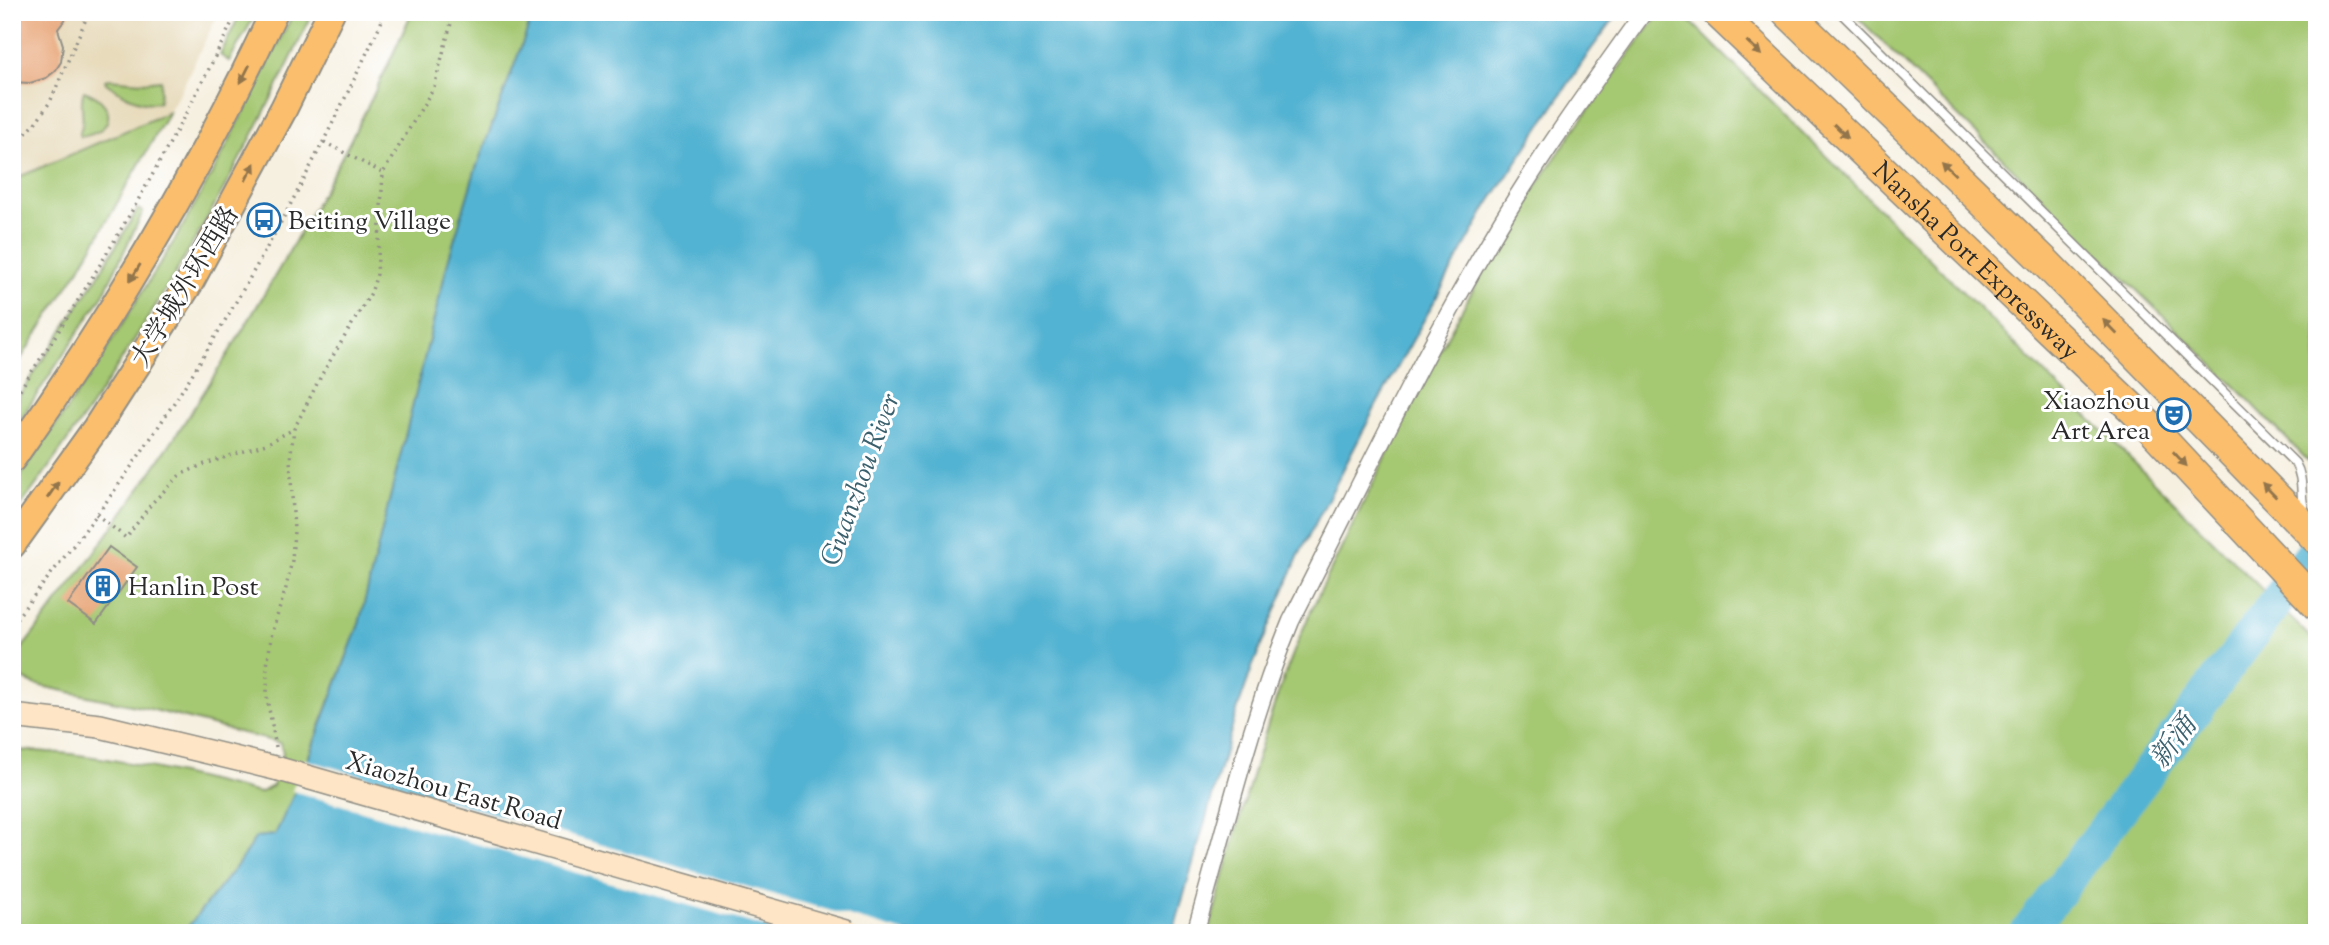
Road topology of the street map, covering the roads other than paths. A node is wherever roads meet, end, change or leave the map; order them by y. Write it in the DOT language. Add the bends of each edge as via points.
graph roads {
  1 [pos="274,12"];
  2 [pos="331,12"];
  3 [pos="1644,12"];
  4 [pos="1717,12"];
  5 [pos="1787,12"];
  6 [pos="1840,12"];
  7 [pos="12,459"];
  8 [pos="2311,523"];
  9 [pos="12,545"];
  10 [pos="2317,605"];
  11 [pos="12,702"];
  12 [pos="12,716"];
  13 [pos="38,718"];
  14 [pos="850,933"];
  15 [pos="1195,933"];
  1 -- 7 [label="main road, 大学城外环西路, one-way" via="196,168 140,265"];
  9 -- 2 [label="main road, 大学城外环西路, one-way" via="96,428 189,284"];
  3 -- 15 [label="street" via="1567,119 1489,241 1435,336 1291,621 1255,726"];
  4 -- 10 [label="highway, Nansha Port Expressway, one-way" via="2136,412"];
  8 -- 5 [label="highway, Nansha Port Expressway, one-way"];
  6 -- 8 [label="lane" via="2295,463"];
  11 -- 13 [label="main road, Xiaozhou East Road"];
  12 -- 13 [label="main road, Xiaozhou East Road"];
  13 -- 14 [label="main road, Xiaozhou East Road, bridge" via="277,758"];
}
